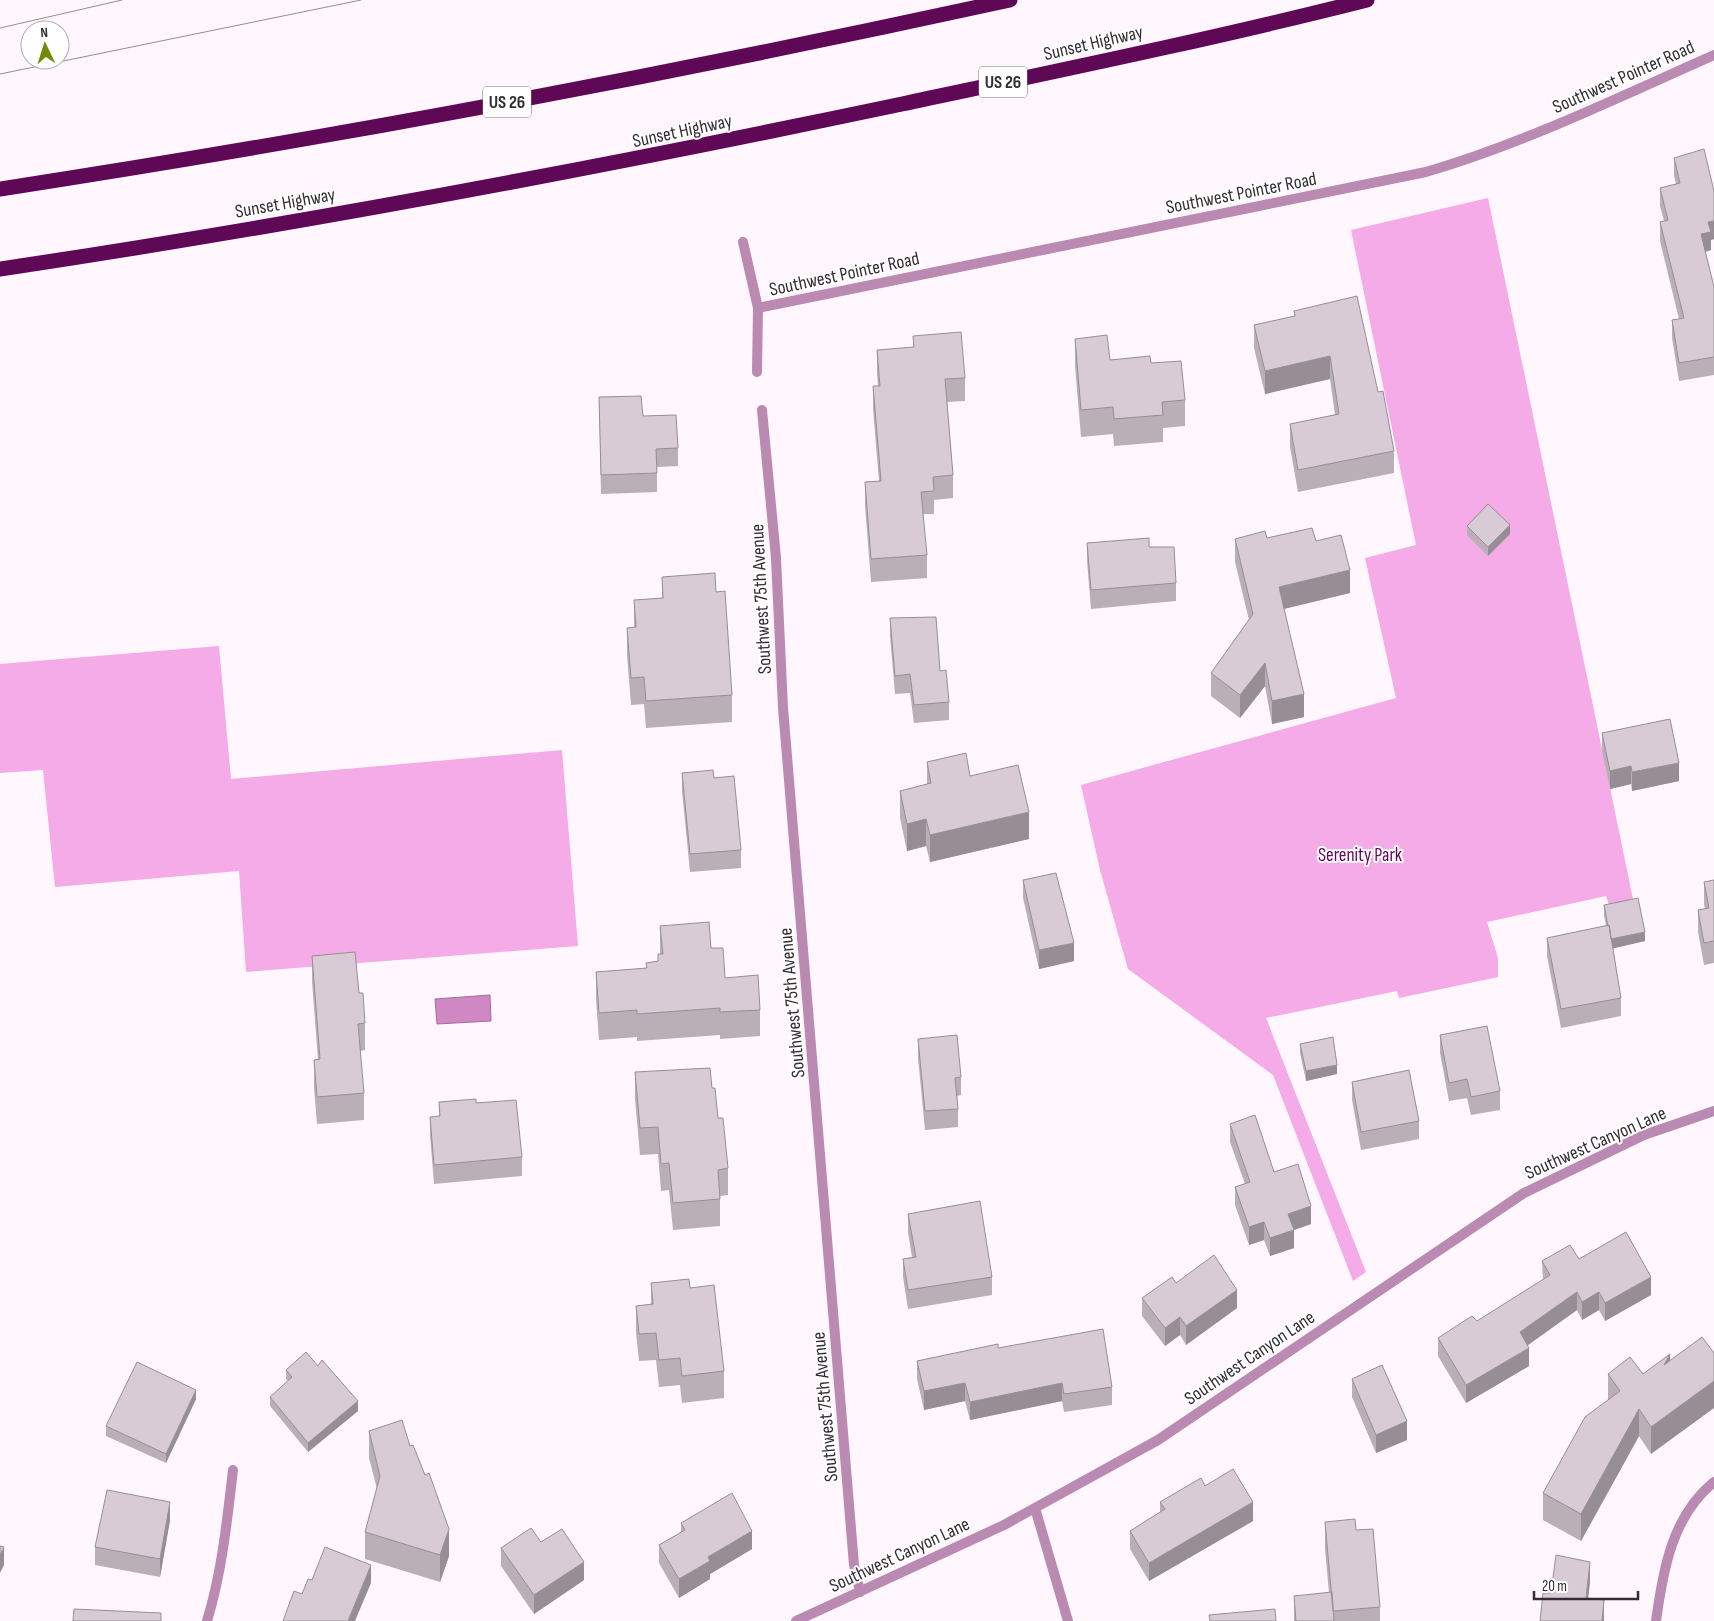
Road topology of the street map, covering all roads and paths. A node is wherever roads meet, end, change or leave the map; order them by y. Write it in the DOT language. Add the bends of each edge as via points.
graph roads {
  1 [pos="1010,0"];
  2 [pos="1367,0"];
  3 [pos="1714,55"];
  4 [pos="0,189"];
  5 [pos="744,242"];
  6 [pos="0,269"];
  7 [pos="758,308"];
  8 [pos="757,372"];
  9 [pos="762,410"];
  10 [pos="1714,1111"];
  11 [pos="233,1470"];
  12 [pos="1714,1482"];
  13 [pos="1035,1508"];
  14 [pos="860,1592"];
  15 [pos="207,1621"];
  16 [pos="796,1621"];
  17 [pos="1068,1621"];
  18 [pos="1656,1621"];
  1 -- 4 [label="highway, US 26" via="863,32 414,119"];
  2 -- 6 [label="highway, Sunset Highway / US 26" via="638,160"];
  3 -- 7 [label="street, Southwest Pointer Road" via="1513,143 1426,172"];
  5 -- 7 [label="street"];
  7 -- 8 [label="street"];
  9 -- 14 [label="street, Southwest 75th Avenue" via="776,558 784,718 854,1565"];
  10 -- 13 [label="street, Southwest Canyon Lane" via="1644,1135 1524,1192 1158,1440"];
  11 -- 15 [label="street" via="226,1533 215,1596"];
  12 -- 18 [label="street" via="1698,1494 1675,1534 1661,1582"];
  13 -- 14 [label="street, Southwest Canyon Lane"];
  13 -- 17 [label="street"];
  14 -- 16 [label="street, Southwest Canyon Lane"];
}
